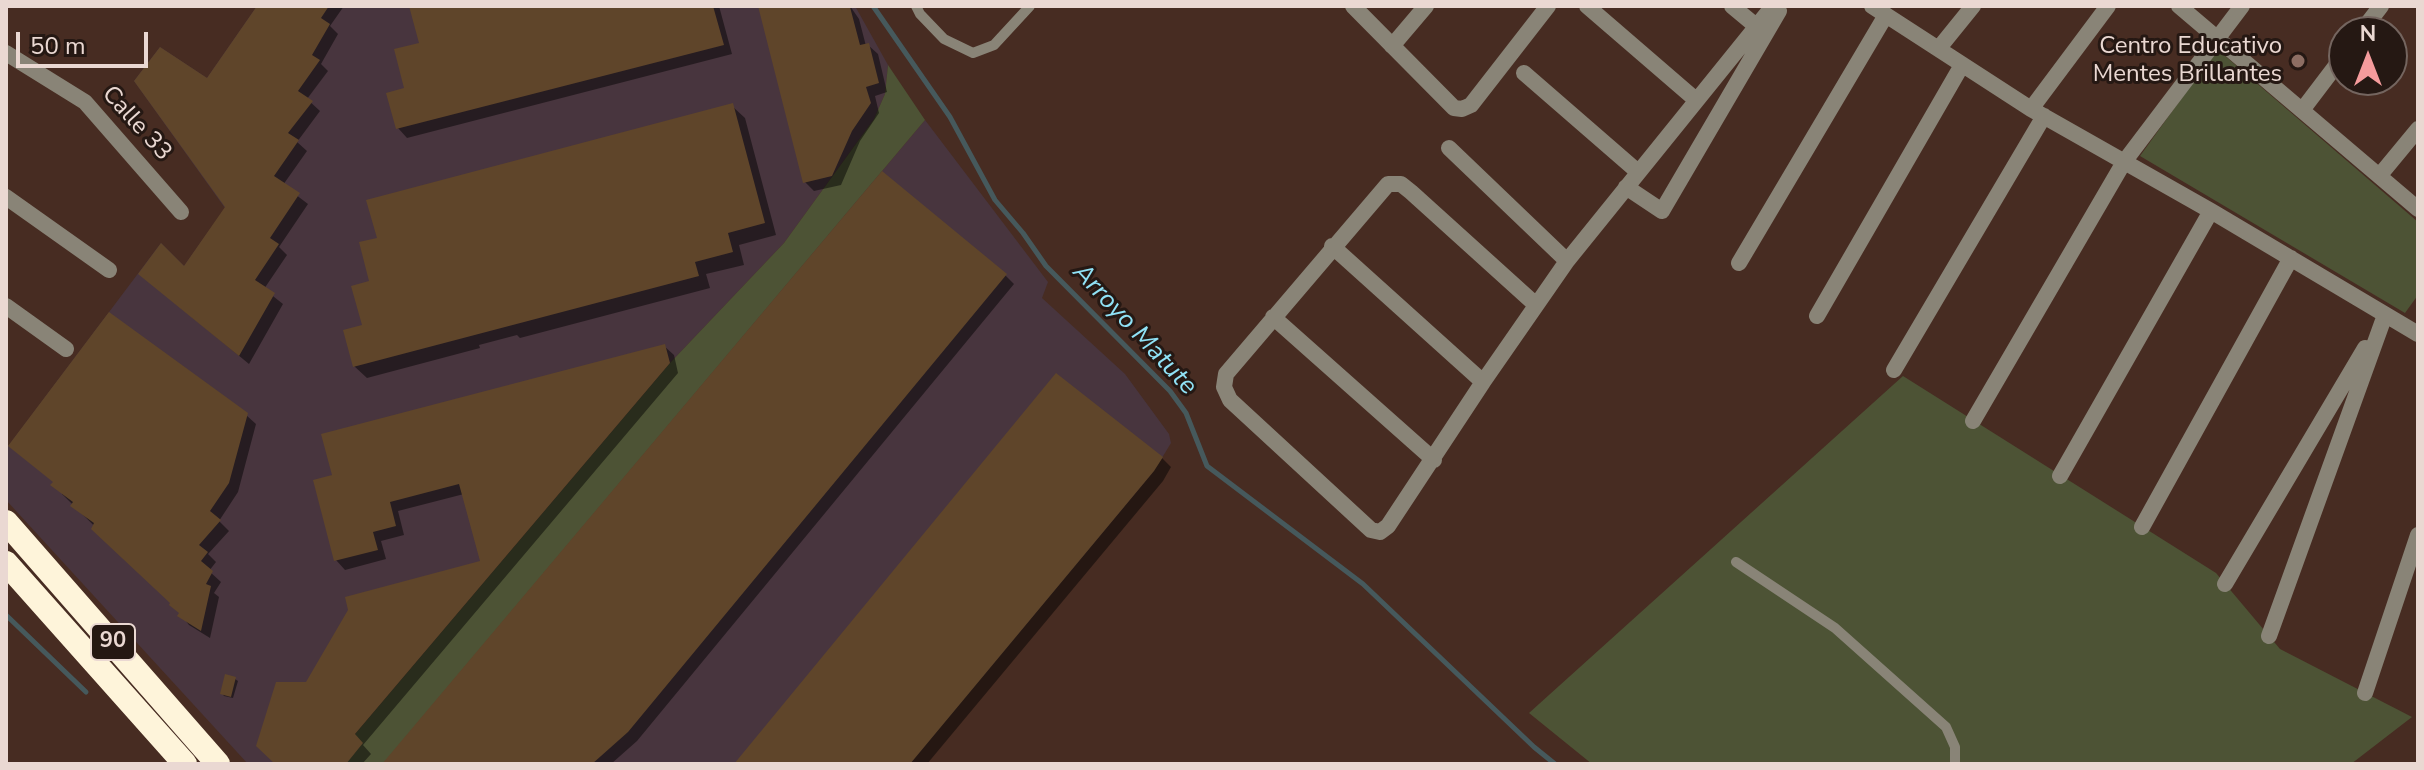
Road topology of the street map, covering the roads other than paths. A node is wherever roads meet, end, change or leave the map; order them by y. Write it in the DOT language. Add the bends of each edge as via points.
graph roads {
  1 [pos="916,6"];
  2 [pos="1030,6"];
  3 [pos="1353,6"];
  4 [pos="1426,6"];
  5 [pos="1548,6"];
  6 [pos="1587,6"];
  7 [pos="1732,6"];
  8 [pos="1773,6"];
  9 [pos="1782,6"];
  10 [pos="1973,6"];
  11 [pos="2108,6"];
  12 [pos="2179,6"];
  13 [pos="2242,6"];
  14 [pos="1879,10"];
  15 [pos="1756,26"];
  16 [pos="2217,39"];
  17 [pos="1392,46"];
  18 [pos="1939,48"];
  19 [pos="6,53"];
  20 [pos="1962,65"];
  21 [pos="1524,73"];
  22 [pos="2328,76"];
  23 [pos="1696,100"];
  24 [pos="2303,109"];
  25 [pos="2037,112"];
  26 [pos="2418,129"];
  27 [pos="1449,148"];
  28 [pos="2124,162"];
  29 [pos="1638,172"];
  30 [pos="2380,175"];
  31 [pos="1626,187"];
  32 [pos="6,197"];
  33 [pos="2418,209"];
  34 [pos="2211,211"];
  35 [pos="181,212"];
  36 [pos="1332,246"];
  37 [pos="2291,258"];
  38 [pos="1567,261"];
  39 [pos="1739,263"];
  40 [pos="109,270"];
  41 [pos="1536,305"];
  42 [pos="6,306"];
  43 [pos="2418,312"];
  44 [pos="2385,315"];
  45 [pos="1817,316"];
  46 [pos="1273,317"];
  47 [pos="2413,331"];
  48 [pos="66,349"];
  49 [pos="1894,370"];
  50 [pos="1483,382"];
  51 [pos="1973,421"];
  52 [pos="1434,460"];
  53 [pos="2060,476"];
  54 [pos="6,522"];
  55 [pos="2142,527"];
  56 [pos="2418,535"];
  57 [pos="1736,562"];
  58 [pos="6,563"];
  59 [pos="2225,584"];
  60 [pos="2269,636"];
  61 [pos="2365,693"];
  62 [pos="185,764"];
  63 [pos="218,764"];
  64 [pos="1955,764"];
  1 -- 2 [label="lane" via="944,39 973,53 994,45"];
  3 -- 17 [label="street"];
  4 -- 17 [label="street"];
  5 -- 17 [label="street" via="1471,105 1454,108"];
  6 -- 23 [label="street"];
  7 -- 15 [label="street"];
  8 -- 15 [label="street"];
  9 -- 31 [label="street" via="1662,211"];
  10 -- 18 [label="street"];
  11 -- 25 [label="street"];
  12 -- 16 [label="street"];
  13 -- 16 [label="street"];
  14 -- 18 [label="street"];
  14 -- 39 [label="street"];
  15 -- 23 [label="street"];
  16 -- 24 [label="street"];
  16 -- 28 [label="street"];
  18 -- 20 [label="street"];
  19 -- 35 [label="street, Calle 33" via="85,102"];
  20 -- 25 [label="street"];
  20 -- 45 [label="street"];
  21 -- 29 [label="street"];
  22 -- 24 [label="street"];
  23 -- 29 [label="street"];
  24 -- 30 [label="street"];
  25 -- 28 [label="street"];
  25 -- 49 [label="street"];
  26 -- 30 [label="street"];
  27 -- 38 [label="street"];
  28 -- 34 [label="street"];
  28 -- 51 [label="street"];
  29 -- 31 [label="street"];
  30 -- 33 [label="street"];
  31 -- 38 [label="street"];
  32 -- 40 [label="street"];
  34 -- 37 [label="street"];
  34 -- 53 [label="street"];
  36 -- 41 [label="street" via="1388,184 1401,184"];
  36 -- 46 [label="street"];
  36 -- 50 [label="street"];
  37 -- 44 [label="street"];
  37 -- 55 [label="street"];
  38 -- 41 [label="street"];
  41 -- 50 [label="street"];
  42 -- 48 [label="street"];
  43 -- 47 [label="street"];
  44 -- 47 [label="street"];
  44 -- 59 [label="street"];
  44 -- 60 [label="street"];
  46 -- 52 [label="street"];
  46 -- 52 [label="street" via="1226,374 1224,387 1230,400 1371,530 1380,532 1388,526"];
  50 -- 52 [label="street"];
  54 -- 63 [label="highway, 90"];
  56 -- 61 [label="street"];
  57 -- 64 [label="lane" via="1835,628 1946,727 1955,747"];
  58 -- 62 [label="highway, 90"];
}
